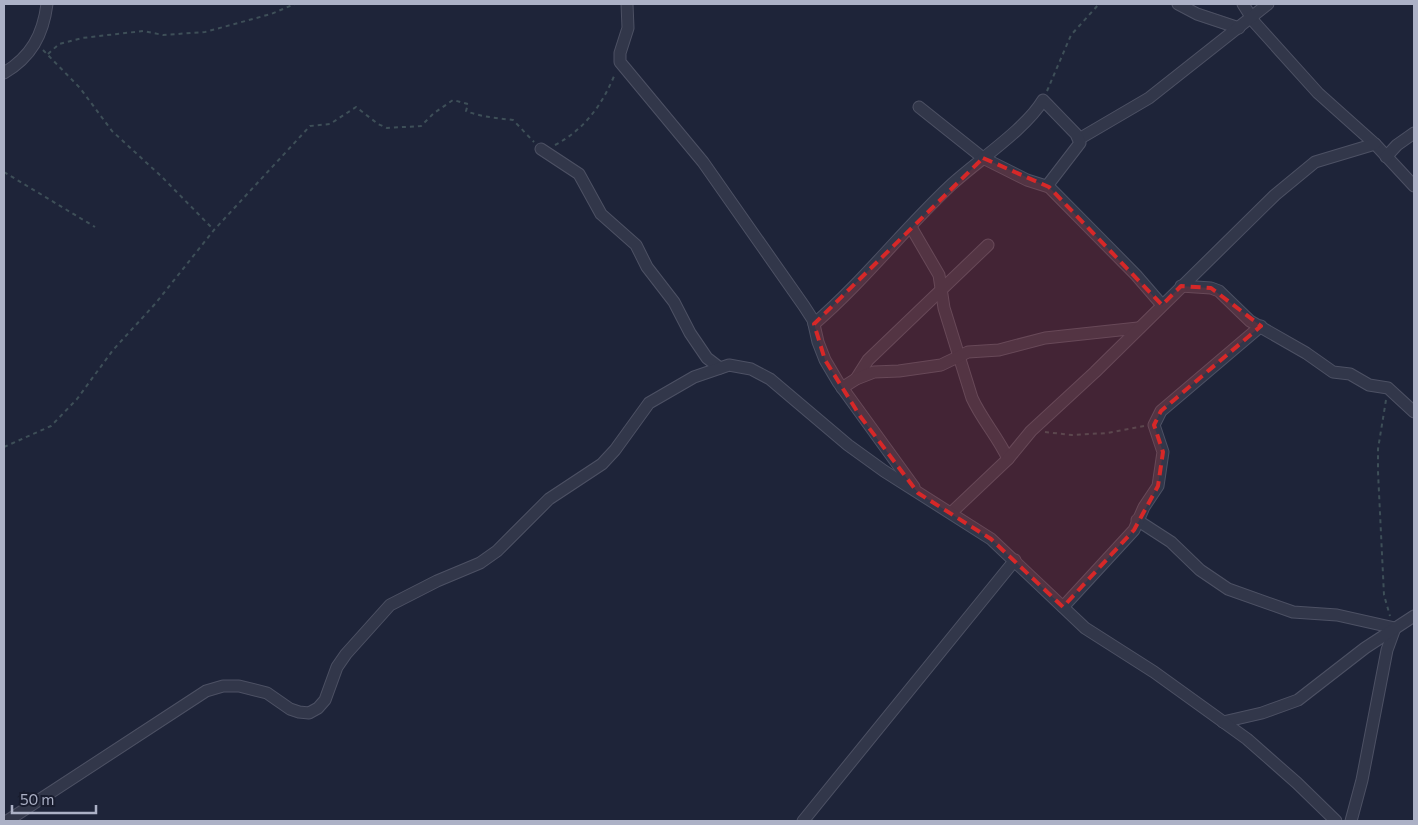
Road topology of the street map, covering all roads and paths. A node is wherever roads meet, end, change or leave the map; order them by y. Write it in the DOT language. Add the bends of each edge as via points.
graph roads {
  1 [pos="47,4"];
  2 [pos="295,4"];
  3 [pos="627,4"];
  4 [pos="1099,4"];
  5 [pos="1178,4"];
  6 [pos="1243,4"];
  7 [pos="1268,4"];
  8 [pos="1252,18"];
  9 [pos="1239,28"];
  10 [pos="36,44"];
  11 [pos="48,54"];
  12 [pos="620,62"];
  13 [pos="4,73"];
  14 [pos="1043,100"];
  15 [pos="919,107"];
  16 [pos="1414,133"];
  17 [pos="1079,139"];
  18 [pos="1375,144"];
  19 [pos="541,149"];
  20 [pos="1386,157"];
  21 [pos="983,158"];
  22 [pos="4,172"];
  23 [pos="1047,186"];
  24 [pos="1414,186"];
  25 [pos="911,226"];
  26 [pos="95,227"];
  27 [pos="214,230"];
  28 [pos="988,245"];
  29 [pos="1181,286"];
  30 [pos="942,289"];
  31 [pos="1162,305"];
  32 [pos="814,324"];
  33 [pos="1261,326"];
  34 [pos="1138,328"];
  35 [pos="959,358"];
  36 [pos="720,368"];
  37 [pos="856,379"];
  38 [pos="842,388"];
  39 [pos="1388,388"];
  40 [pos="1414,412"];
  41 [pos="1154,425"];
  42 [pos="1031,431"];
  43 [pos="4,447"];
  44 [pos="1008,459"];
  45 [pos="918,493"];
  46 [pos="951,513"];
  47 [pos="1138,520"];
  48 [pos="1015,560"];
  49 [pos="1062,607"];
  50 [pos="1414,616"];
  51 [pos="1395,628"];
  52 [pos="1223,722"];
  53 [pos="7,821"];
  54 [pos="803,821"];
  55 [pos="1336,821"];
  56 [pos="1351,821"];
  1 -- 10 [label="street"];
  2 -- 11 [label="path" via="205,32 163,35 143,31 82,38 59,44"];
  3 -- 12 [label="street" via="628,28"];
  4 -- 14 [label="path" via="1071,35"];
  5 -- 9 [label="street"];
  6 -- 8 [label="street"];
  7 -- 8 [label="street"];
  8 -- 9 [label="street"];
  8 -- 18 [label="street" via="1318,93"];
  9 -- 17 [label="street" via="1149,98"];
  10 -- 11 [label="path"];
  10 -- 13 [label="street"];
  11 -- 27 [label="path" via="112,131"];
  12 -- 19 [label="path" via="610,86 588,120 571,136"];
  12 -- 32 [label="street" via="703,162"];
  14 -- 17 [label="street"];
  14 -- 21 [label="street"];
  15 -- 21 [label="street"];
  16 -- 20 [label="street"];
  17 -- 23 [label="street" via="1077,148"];
  18 -- 20 [label="street"];
  18 -- 29 [label="street" via="1324,159 1304,170"];
  19 -- 27 [label="path" via="513,120 466,111 468,104 453,100 434,112 421,126 402,128 378,124 356,107 330,124 306,129"];
  19 -- 36 [label="street" via="578,174 601,214 636,245 707,358"];
  20 -- 24 [label="street"];
  21 -- 23 [label="street"];
  21 -- 25 [label="street"];
  22 -- 26 [label="path"];
  23 -- 31 [label="street"];
  25 -- 30 [label="street" via="934,264"];
  25 -- 32 [label="street" via="840,302"];
  27 -- 43 [label="path" via="77,398 50,426"];
  28 -- 30 [label="street"];
  29 -- 31 [label="street"];
  29 -- 33 [label="street" via="1211,288 1219,292 1250,321"];
  30 -- 35 [label="street" via="944,308"];
  30 -- 37 [label="street" via="868,360"];
  31 -- 34 [label="street"];
  32 -- 38 [label="street" via="825,360"];
  33 -- 39 [label="street" via="1333,372 1350,374 1369,386"];
  33 -- 41 [label="street" via="1167,405"];
  34 -- 35 [label="street" via="1046,338 999,350 968,352"];
  34 -- 42 [label="street"];
  35 -- 37 [label="street" via="941,365 899,372 874,372"];
  35 -- 44 [label="street" via="978,411"];
  36 -- 45 [label="street" via="729,365 751,369 770,379 848,445"];
  36 -- 53 [label="street" via="687,380 649,403 602,464 549,499 480,563 390,605 346,654 337,667 325,700 318,708 309,713 299,712 267,693 239,686 206,691"];
  37 -- 38 [label="street"];
  38 -- 45 [label="street"];
  39 -- 40 [label="street"];
  39 -- 51 [label="path" via="1378,449 1378,472 1384,595"];
  41 -- 42 [label="path" via="1072,435"];
  41 -- 47 [label="street" via="1163,452 1162,468 1158,486"];
  42 -- 44 [label="street"];
  44 -- 46 [label="street"];
  45 -- 46 [label="street"];
  46 -- 48 [label="street" via="992,539"];
  47 -- 49 [label="street" via="1129,535"];
  47 -- 51 [label="street" via="1171,542 1200,570 1228,589 1293,612 1337,615"];
  48 -- 49 [label="street"];
  48 -- 54 [label="street"];
  49 -- 52 [label="street" via="1102,640 1154,672"];
  50 -- 51 [label="street"];
  51 -- 52 [label="street" via="1298,700"];
  51 -- 56 [label="street" via="1387,650"];
  52 -- 55 [label="street" via="1266,755"];
}
